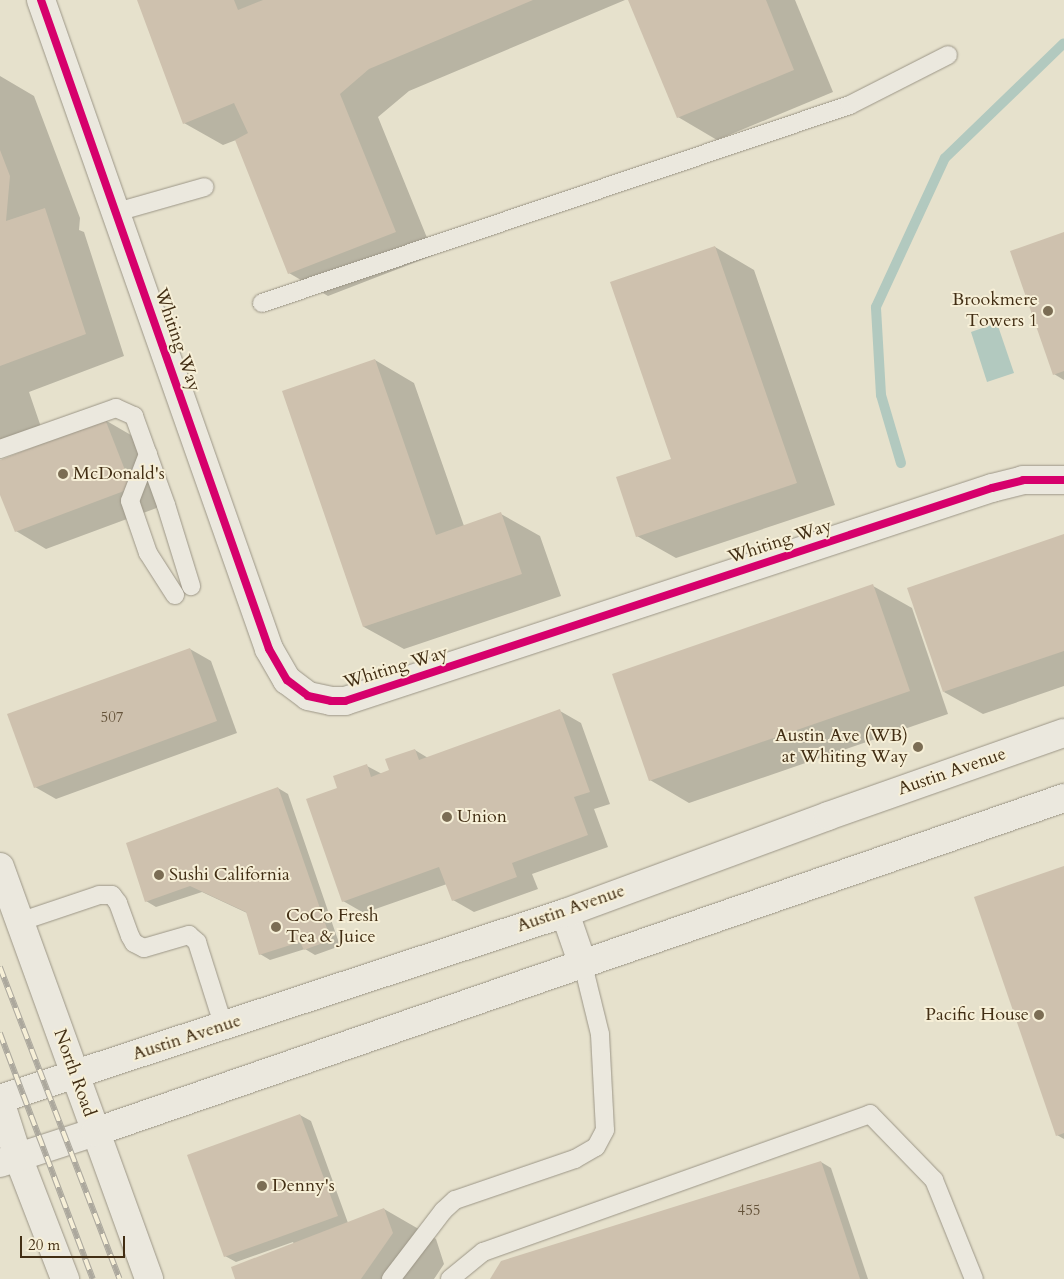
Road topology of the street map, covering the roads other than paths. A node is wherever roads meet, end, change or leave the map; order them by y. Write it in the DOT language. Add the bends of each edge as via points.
graph roads {
  1 [pos="41,0"];
  2 [pos="948,55"];
  3 [pos="205,187"];
  4 [pos="117,212"];
  5 [pos="262,303"];
  6 [pos="0,449"];
  7 [pos="148,454"];
  8 [pos="1064,480"];
  9 [pos="191,586"];
  10 [pos="175,595"];
  11 [pos="1064,733"];
  12 [pos="1064,798"];
  13 [pos="0,867"];
  14 [pos="565,913"];
  15 [pos="19,922"];
  16 [pos="583,965"];
  17 [pos="224,1027"];
  18 [pos="74,1075"];
  19 [pos="0,1100"];
  20 [pos="95,1132"];
  21 [pos="9,1160"];
  22 [pos="65,1279"];
  23 [pos="149,1279"];
  24 [pos="391,1279"];
  25 [pos="450,1279"];
  26 [pos="974,1279"];
  1 -- 4 [label="main road, Whiting Way"];
  2 -- 5 [label="lane" via="850,105"];
  3 -- 4 [label="lane"];
  4 -- 8 [label="main road, Whiting Way" via="269,649 287,680 298,690 318,699 345,701 369,694 992,488 1023,480"];
  6 -- 7 [label="lane" via="116,408 134,416"];
  7 -- 9 [label="lane"];
  7 -- 10 [label="lane" via="130,501 148,552"];
  11 -- 14 [label="main road, Austin Avenue"];
  12 -- 16 [label="main road"];
  13 -- 15 [label="main road, North Road"];
  14 -- 16 [label="main road"];
  14 -- 17 [label="main road, Austin Avenue"];
  15 -- 17 [label="lane" via="99,895 112,895 130,936 144,948 189,935 197,942"];
  15 -- 18 [label="main road, North Road"];
  16 -- 20 [label="main road"];
  16 -- 24 [label="lane" via="600,1034 605,1130 596,1147 575,1159 455,1200"];
  17 -- 18 [label="main road, Austin Avenue"];
  18 -- 19 [label="main road, Austin Avenue"];
  18 -- 20 [label="main road, North Road"];
  19 -- 21 [label="main road"];
  20 -- 21 [label="main road"];
  20 -- 23 [label="main road, North Road"];
  21 -- 22 [label="main road"];
  25 -- 26 [label="lane" via="483,1252 870,1114 934,1180"];
}
